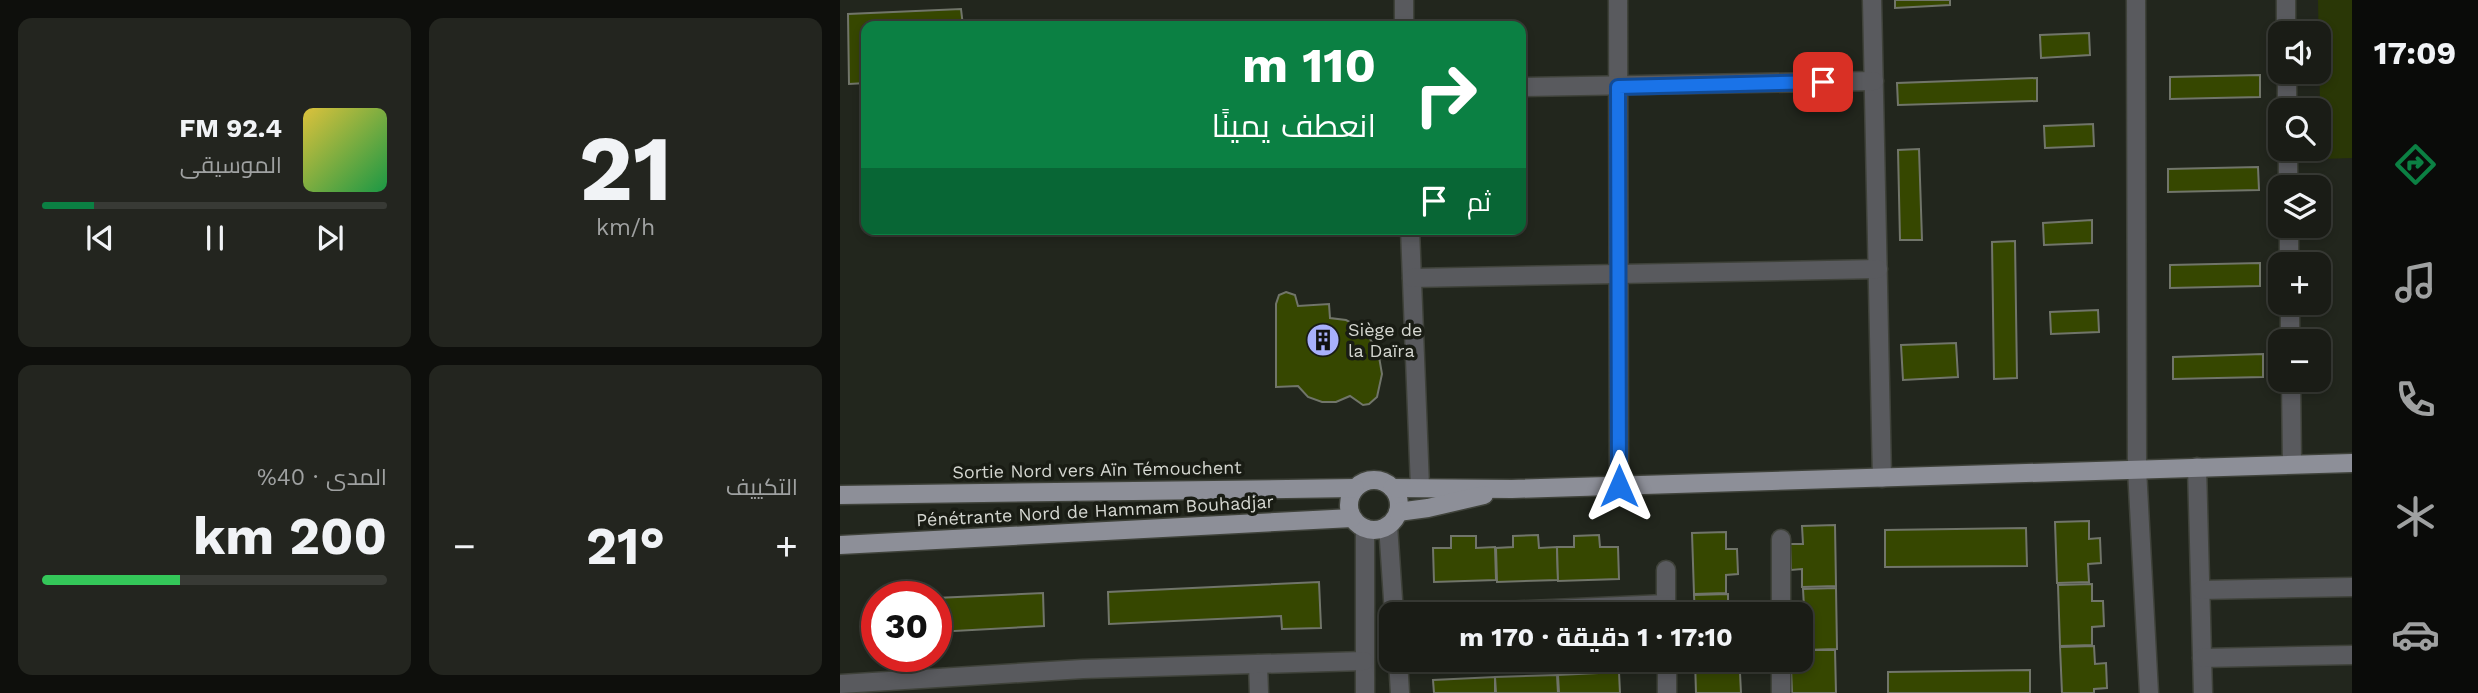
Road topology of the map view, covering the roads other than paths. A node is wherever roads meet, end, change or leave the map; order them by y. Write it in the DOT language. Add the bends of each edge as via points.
graph roads {
  1 [pos="1404,0"];
  2 [pos="1618,0"];
  3 [pos="1872,0"];
  4 [pos="2136,0"];
  5 [pos="2286,0"];
  6 [pos="1405,21"];
  7 [pos="2286,21"];
  8 [pos="1874,81"];
  9 [pos="1618,87"];
  10 [pos="1526,88"];
  11 [pos="1410,235"];
  12 [pos="1878,269"];
  13 [pos="1618,273"];
  14 [pos="1412,278"];
  15 [pos="2291,392"];
  16 [pos="2352,463"];
  17 [pos="2292,464"];
  18 [pos="2197,467"];
  19 [pos="2137,469"];
  20 [pos="1882,478"];
  21 [pos="1619,486"];
  22 [pos="1420,487"];
  23 [pos="1355,488"];
  24 [pos="1392,488"];
  25 [pos="1512,489"];
  26 [pos="840,495"];
  27 [pos="1393,518"];
  28 [pos="1359,523"];
  29 [pos="1782,539"];
  30 [pos="840,545"];
  31 [pos="1666,570"];
  32 [pos="2352,587"];
  33 [pos="2200,590"];
  34 [pos="1394,602"];
  35 [pos="1666,602"];
  36 [pos="1781,602"];
  37 [pos="2352,655"];
  38 [pos="2202,658"];
  39 [pos="1364,661"];
  40 [pos="1258,664"];
  41 [pos="1399,672"];
  42 [pos="1667,672"];
  43 [pos="1781,672"];
  44 [pos="840,684"];
  45 [pos="1259,693"];
  46 [pos="1365,693"];
  47 [pos="1400,693"];
  48 [pos="1667,693"];
  49 [pos="1780,693"];
  50 [pos="2149,693"];
  51 [pos="2203,693"];
  1 -- 6 [label="street"];
  2 -- 9 [label="street"];
  3 -- 8 [label="street"];
  4 -- 19 [label="street"];
  5 -- 7 [label="street"];
  8 -- 9 [label="street"];
  8 -- 12 [label="street"];
  9 -- 10 [label="street"];
  9 -- 13 [label="street"];
  11 -- 14 [label="street"];
  12 -- 13 [label="street"];
  12 -- 20 [label="street"];
  13 -- 14 [label="street"];
  13 -- 21 [label="street"];
  14 -- 22 [label="street"];
  15 -- 17 [label="street"];
  16 -- 17 [label="main road"];
  17 -- 18 [label="main road"];
  18 -- 19 [label="main road"];
  18 -- 33 [label="street"];
  19 -- 20 [label="main road"];
  19 -- 50 [label="street"];
  20 -- 21 [label="main road"];
  21 -- 25 [label="main road"];
  22 -- 24 [label="main road"];
  22 -- 25 [label="main road"];
  23 -- 24 [label="main road" via="1374,480"];
  23 -- 26 [label="main road, Sortie Nord vers Aïn Témouchent"];
  23 -- 28 [label="main road" via="1349,502"];
  24 -- 27 [label="main road" via="1397,495"];
  25 -- 27 [label="main road"];
  27 -- 28 [label="main road" via="1373,530"];
  27 -- 34 [label="street"];
  28 -- 30 [label="main road, Pénétrante Nord de Hammam Bouhadjar"];
  28 -- 39 [label="street"];
  29 -- 36 [label="street"];
  31 -- 35 [label="street"];
  32 -- 33 [label="street"];
  33 -- 38 [label="street"];
  37 -- 38 [label="street"];
  38 -- 51 [label="street"];
  39 -- 40 [label="street"];
  39 -- 46 [label="street"];
  40 -- 44 [label="street"];
  40 -- 45 [label="street"];
  41 -- 47 [label="street"];
  42 -- 48 [label="street"];
  43 -- 49 [label="street"];
}
